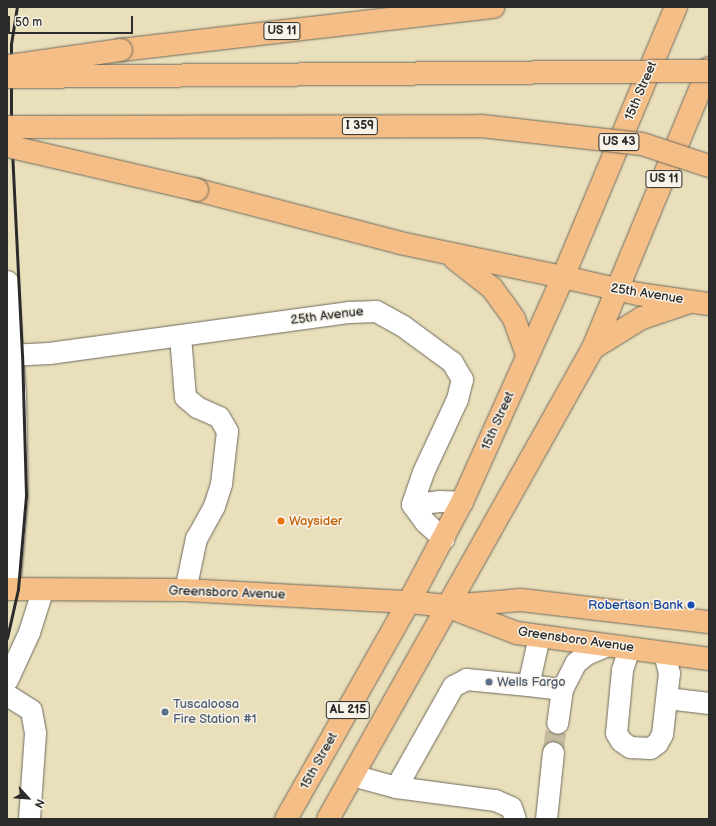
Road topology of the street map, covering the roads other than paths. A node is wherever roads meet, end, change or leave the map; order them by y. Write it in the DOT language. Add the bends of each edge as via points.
graph roads {
  1 [pos="494,7"];
  2 [pos="676,7"];
  3 [pos="7,66"];
  4 [pos="709,68"];
  5 [pos="709,71"];
  6 [pos="7,77"];
  7 [pos="7,127"];
  8 [pos="7,146"];
  9 [pos="709,166"];
  10 [pos="449,254"];
  11 [pos="563,277"];
  12 [pos="7,281"];
  13 [pos="618,290"];
  14 [pos="700,302"];
  15 [pos="180,336"];
  16 [pos="593,348"];
  17 [pos="10,355"];
  18 [pos="527,355"];
  19 [pos="462,502"];
  20 [pos="412,504"];
  21 [pos="444,539"];
  22 [pos="8,589"];
  23 [pos="185,590"];
  24 [pos="42,591"];
  25 [pos="409,602"];
  26 [pos="447,606"];
  27 [pos="709,622"];
  28 [pos="539,636"];
  29 [pos="607,645"];
  30 [pos="629,648"];
  31 [pos="664,653"];
  32 [pos="709,659"];
  33 [pos="7,680"];
  34 [pos="528,685"];
  35 [pos="562,690"];
  36 [pos="7,695"];
  37 [pos="667,698"];
  38 [pos="709,703"];
  39 [pos="557,723"];
  40 [pos="553,752"];
  41 [pos="352,775"];
  42 [pos="396,787"];
  43 [pos="29,819"];
  44 [pos="286,819"];
  45 [pos="328,819"];
  46 [pos="515,819"];
  47 [pos="546,819"];
  1 -- 3 [label="main road, US 11, bridge"];
  2 -- 11 [label="main road, 15th Street / US 43"];
  4 -- 13 [label="main road, US 11"];
  5 -- 6 [label="main road, bridge"];
  7 -- 9 [label="main road, I 359, bridge" via="481,126 642,144"];
  8 -- 10 [label="main road, 25th Avenue, bridge" via="197,190"];
  10 -- 11 [label="main road, 25th Avenue"];
  10 -- 18 [label="main road" via="492,288 514,320"];
  11 -- 13 [label="main road, 25th Avenue"];
  11 -- 18 [label="main road, 15th Street"];
  12 -- 17 [label="street"];
  13 -- 14 [label="main road, 25th Avenue"];
  13 -- 16 [label="main road"];
  14 -- 16 [label="main road" via="642,318"];
  15 -- 17 [label="street, 25th Avenue" via="49,353"];
  15 -- 20 [label="street, 25th Avenue" via="349,312 376,311 403,326 452,362 462,379 457,399 423,472"];
  15 -- 23 [label="street" via="185,397 197,407 219,417 227,431 221,484 214,506 196,538"];
  16 -- 26 [label="main road"];
  17 -- 22 [label="street" via="17,495"];
  18 -- 19 [label="main road, 15th Street"];
  19 -- 20 [label="street"];
  19 -- 21 [label="main road, 15th Street"];
  20 -- 21 [label="street" via="425,522"];
  21 -- 25 [label="main road, 15th Street"];
  22 -- 24 [label="main road, Greensboro Avenue"];
  23 -- 24 [label="main road, Greensboro Avenue"];
  23 -- 25 [label="main road, Greensboro Avenue"];
  24 -- 33 [label="street" via="29,632"];
  25 -- 26 [label="main road, Greensboro Avenue"];
  25 -- 44 [label="main road, 15th Street / AL 215"];
  26 -- 27 [label="main road, Greensboro Avenue" via="521,600"];
  26 -- 28 [label="main road, Greensboro Avenue" via="517,633"];
  26 -- 41 [label="main road, AL 215"];
  28 -- 29 [label="main road, Greensboro Avenue"];
  28 -- 34 [label="street"];
  29 -- 30 [label="main road, Greensboro Avenue"];
  29 -- 35 [label="street" via="586,654 575,663"];
  30 -- 31 [label="main road, Greensboro Avenue"];
  30 -- 37 [label="street" via="622,670 616,733 621,741 630,747 650,748 658,743 662,734"];
  31 -- 32 [label="main road, Greensboro Avenue"];
  31 -- 37 [label="street" via="669,673"];
  34 -- 35 [label="street"];
  34 -- 42 [label="street" via="466,679 453,686"];
  35 -- 39 [label="street"];
  36 -- 43 [label="street" via="30,710 35,733"];
  37 -- 38 [label="street"];
  40 -- 47 [label="street"];
  41 -- 42 [label="street"];
  41 -- 45 [label="main road, AL 215"];
  42 -- 46 [label="street" via="495,800 511,807"];
}
